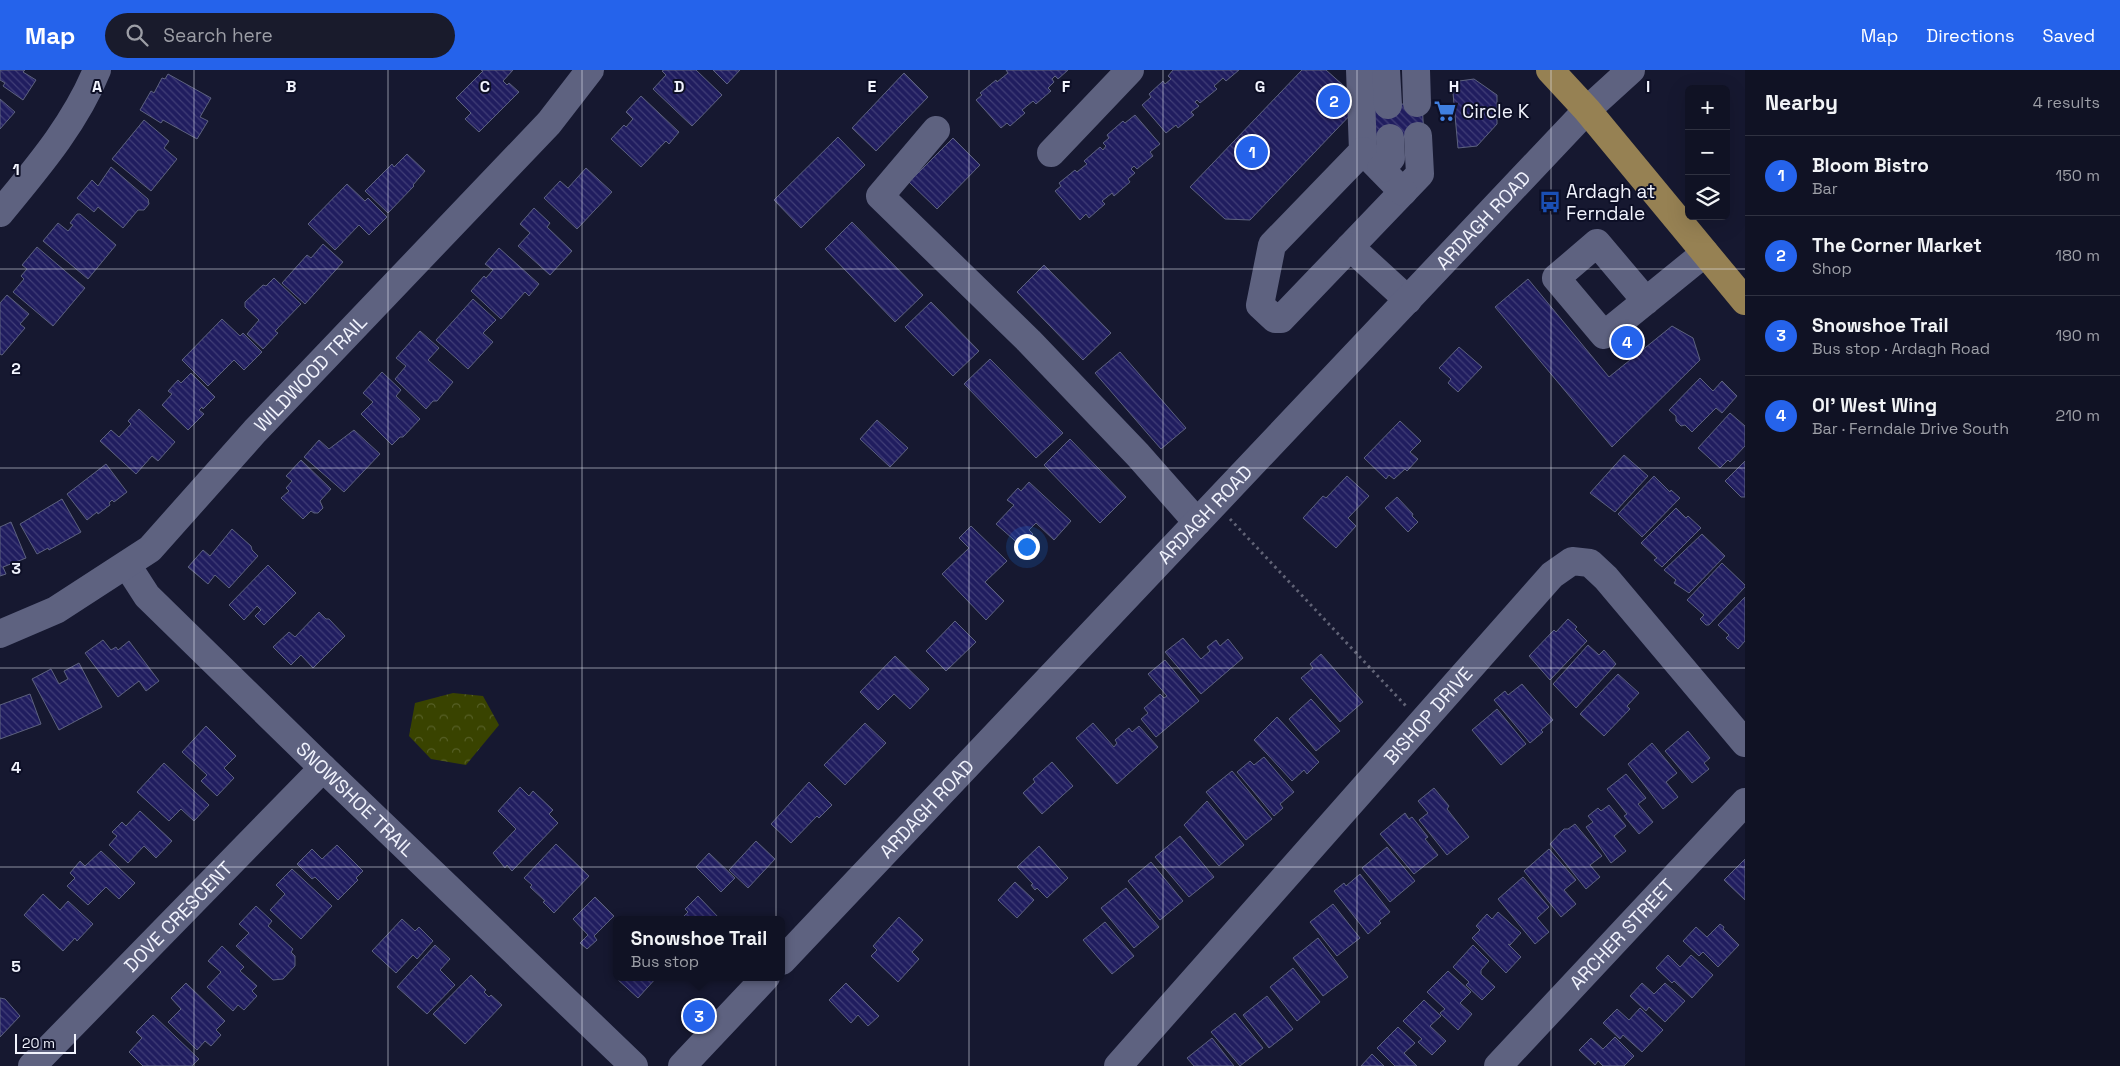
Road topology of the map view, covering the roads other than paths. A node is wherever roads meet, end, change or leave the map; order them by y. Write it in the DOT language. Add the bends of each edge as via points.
graph roads {
  1 [pos="97,70"];
  2 [pos="590,70"];
  3 [pos="1130,70"];
  4 [pos="1360,70"];
  5 [pos="1386,70"];
  6 [pos="1416,70"];
  7 [pos="1550,70"];
  8 [pos="1631,70"];
  9 [pos="1417,103"];
  10 [pos="1388,105"];
  11 [pos="1587,110"];
  12 [pos="936,130"];
  13 [pos="1418,136"];
  14 [pos="1390,138"];
  15 [pos="1051,153"];
  16 [pos="1372,160"];
  17 [pos="1403,192"];
  18 [pos="0,213"];
  19 [pos="1350,247"];
  20 [pos="1705,253"];
  21 [pos="1408,300"];
  22 [pos="1745,300"];
  23 [pos="1646,301"];
  24 [pos="1206,513"];
  25 [pos="127,565"];
  26 [pos="0,634"];
  27 [pos="1745,743"];
  28 [pos="323,768"];
  29 [pos="1745,802"];
  30 [pos="785,958"];
  31 [pos="762,981"];
  32 [pos="32,1066"];
  33 [pos="634,1066"];
  34 [pos="682,1066"];
  35 [pos="1118,1066"];
  36 [pos="1498,1066"];
  1 -- 18 [label="street" via="60,139"];
  2 -- 25 [label="street, WILDWOOD TRAIL" via="549,123 255,430 150,549"];
  3 -- 15 [label="street"];
  4 -- 16 [label="street"];
  5 -- 10 [label="street"];
  6 -- 9 [label="street"];
  7 -- 11 [label="main road"];
  8 -- 11 [label="street, ARDAGH ROAD"];
  11 -- 20 [label="main road"];
  11 -- 21 [label="street, ARDAGH ROAD"];
  12 -- 24 [label="street" via="880,196 1030,341 1138,455"];
  13 -- 17 [label="street" via="1420,174"];
  14 -- 16 [label="street" via="1392,158"];
  16 -- 17 [label="street"];
  16 -- 19 [label="street" via="1272,245 1260,306 1275,319 1281,319"];
  17 -- 19 [label="street"];
  19 -- 21 [label="street"];
  20 -- 22 [label="main road"];
  20 -- 23 [label="street"];
  21 -- 24 [label="street, ARDAGH ROAD"];
  24 -- 30 [label="street, ARDAGH ROAD"];
  25 -- 26 [label="street, WILDWOOD TRAIL" via="56,610"];
  25 -- 28 [label="street, SNOWSHOE TRAIL" via="147,596"];
  27 -- 35 [label="street, BISHOP DRIVE" via="1606,578 1590,563 1572,560 1552,575"];
  28 -- 32 [label="street, DOVE CRESCENT"];
  28 -- 33 [label="street, SNOWSHOE TRAIL"];
  29 -- 36 [label="street, ARCHER STREET"];
  31 -- 34 [label="street"];
}
